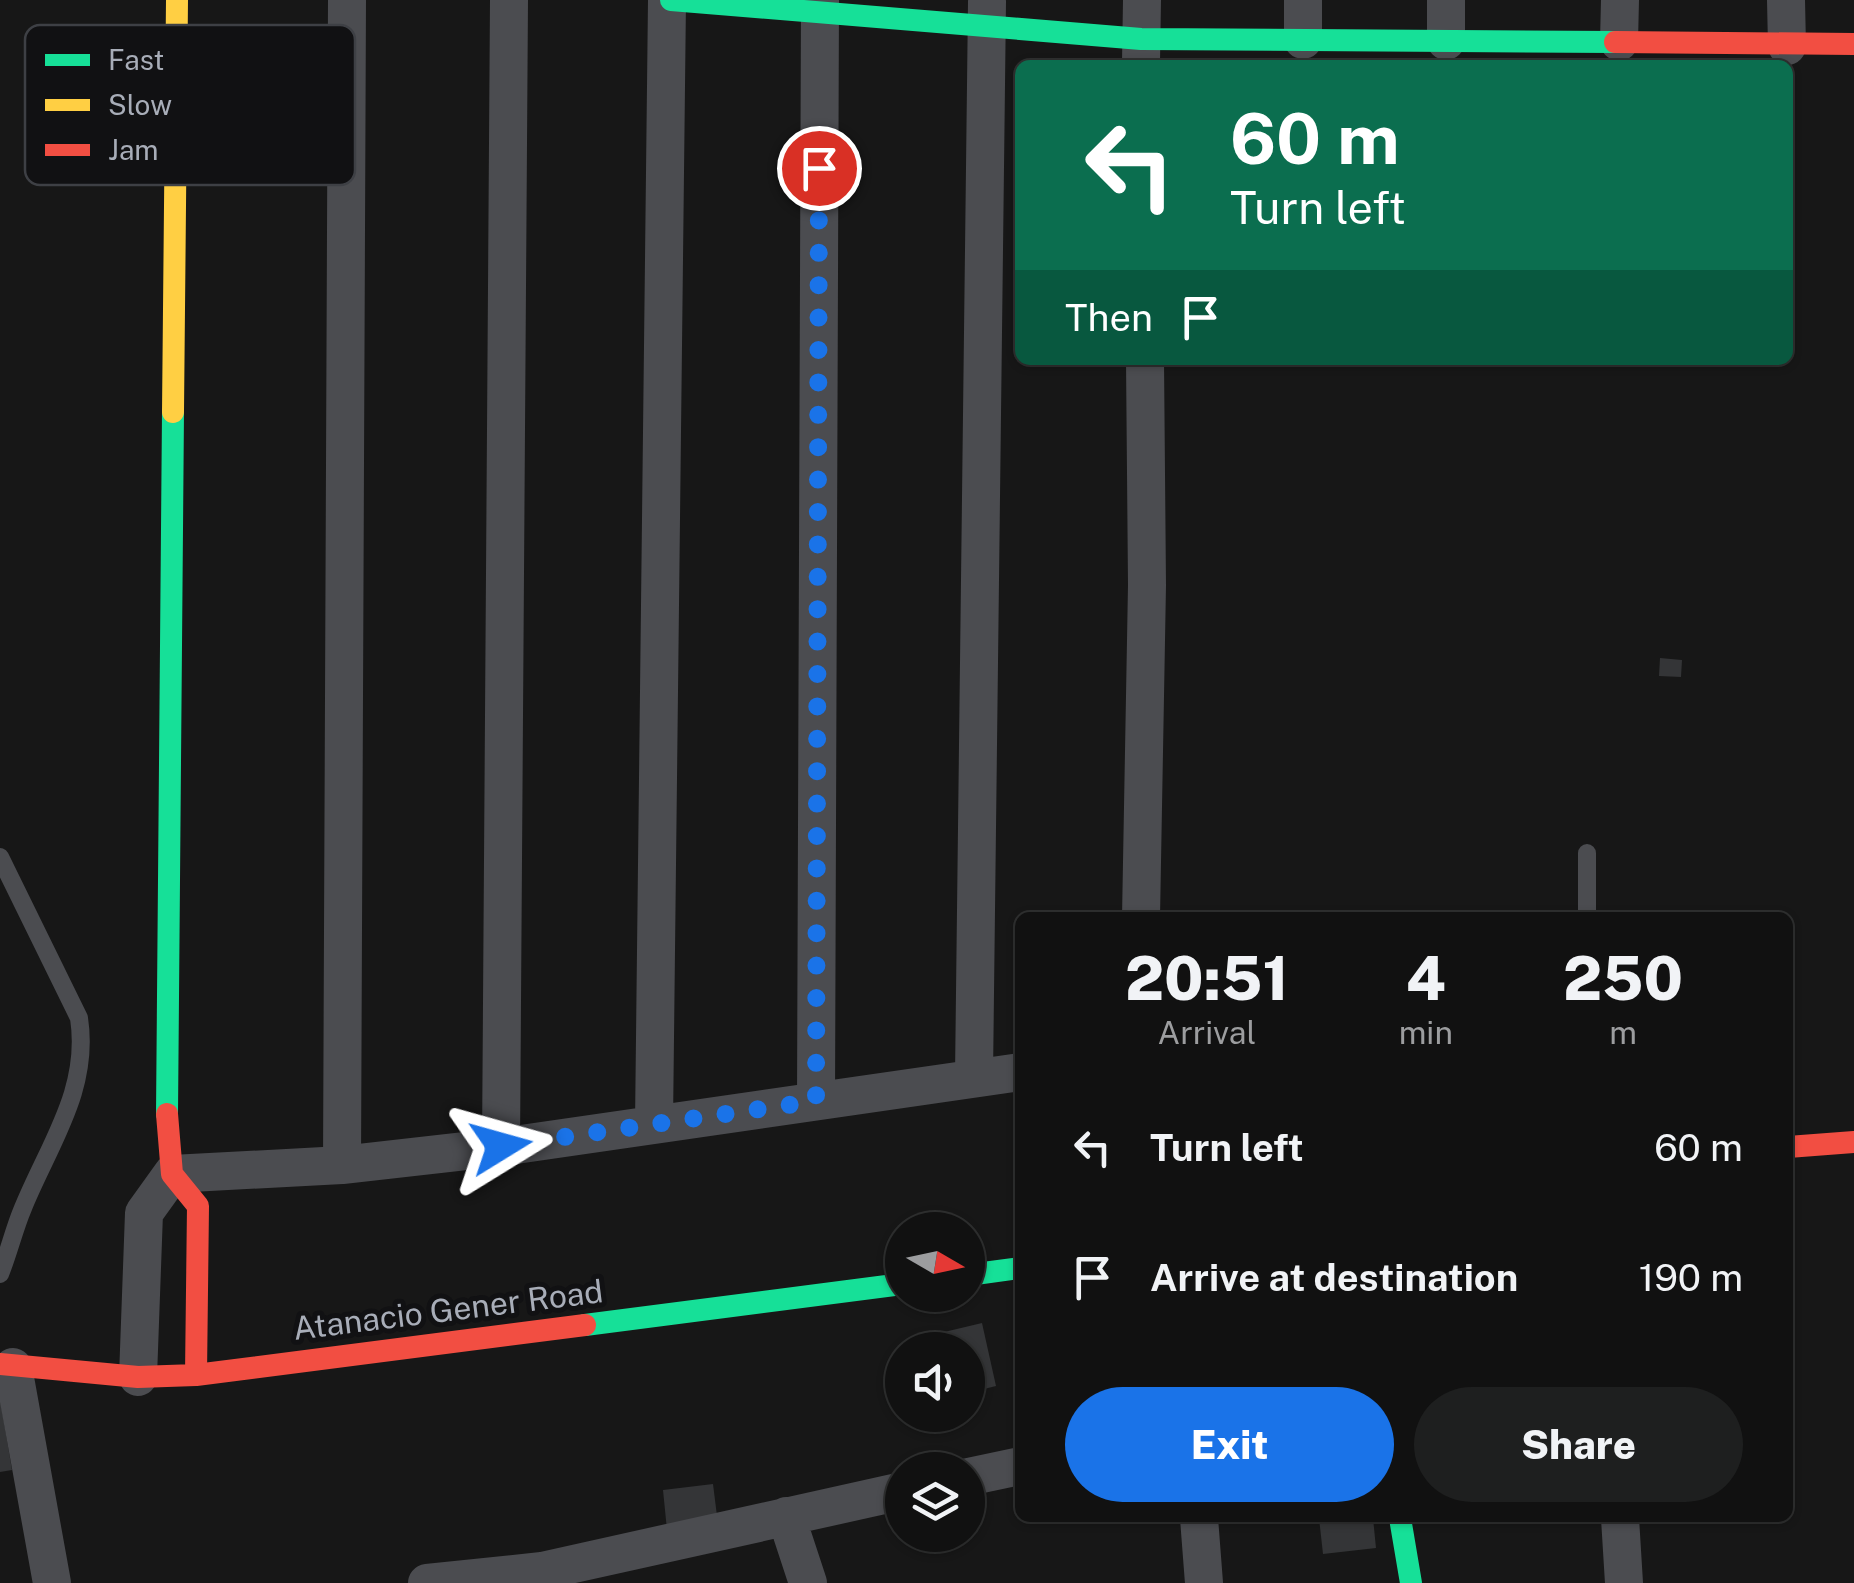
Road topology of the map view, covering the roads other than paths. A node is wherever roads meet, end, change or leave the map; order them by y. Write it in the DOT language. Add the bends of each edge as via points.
graph roads {
  1 [pos="177,0"];
  2 [pos="348,0"];
  3 [pos="509,0"];
  4 [pos="669,0"];
  5 [pos="1142,0"];
  6 [pos="1303,0"];
  7 [pos="1446,0"];
  8 [pos="1620,0"];
  9 [pos="1786,0"];
  10 [pos="820,6"];
  11 [pos="987,13"];
  12 [pos="177,25"];
  13 [pos="348,25"];
  14 [pos="1303,40"];
  15 [pos="1446,41"];
  16 [pos="1620,42"];
  17 [pos="1854,44"];
  18 [pos="1786,46"];
  19 [pos="1141,52"];
  20 [pos="175,185"];
  21 [pos="347,185"];
  22 [pos="1145,365"];
  23 [pos="1588,853"];
  24 [pos="0,857"];
  25 [pos="1141,912"];
  26 [pos="1587,912"];
  27 [pos="1015,1072"];
  28 [pos="974,1076"];
  29 [pos="816,1101"];
  30 [pos="654,1124"];
  31 [pos="1854,1142"];
  32 [pos="501,1146"];
  33 [pos="1793,1147"];
  34 [pos="342,1165"];
  35 [pos="172,1174"];
  36 [pos="1015,1269"];
  37 [pos="985,1273"];
  38 [pos="0,1274"];
  39 [pos="885,1286"];
  40 [pos="7,1366"];
  41 [pos="196,1375"];
  42 [pos="138,1377"];
  43 [pos="1015,1467"];
  44 [pos="985,1473"];
  45 [pos="885,1495"];
  46 [pos="786,1516"];
  47 [pos="1199,1522"];
  48 [pos="1401,1522"];
  49 [pos="1620,1522"];
  50 [pos="52,1583"];
  51 [pos="426,1583"];
  52 [pos="808,1583"];
  53 [pos="1204,1583"];
  54 [pos="1411,1583"];
  55 [pos="1624,1583"];
  1 -- 12 [label="street"];
  2 -- 13 [label="street"];
  3 -- 32 [label="street"];
  4 -- 10 [label="street"];
  4 -- 30 [label="street"];
  5 -- 19 [label="street"];
  6 -- 14 [label="street"];
  7 -- 15 [label="street"];
  8 -- 16 [label="street"];
  9 -- 18 [label="street"];
  10 -- 11 [label="street"];
  10 -- 29 [label="street"];
  11 -- 19 [label="street"];
  11 -- 28 [label="street"];
  14 -- 15 [label="street"];
  14 -- 19 [label="street"];
  15 -- 16 [label="street"];
  16 -- 18 [label="street"];
  17 -- 18 [label="street"];
  20 -- 35 [label="street" via="166,1107"];
  21 -- 34 [label="street"];
  22 -- 25 [label="street"];
  23 -- 26 [label="lane"];
  24 -- 38 [label="lane" via="79,1018 83,1045 72,1103 22,1208"];
  27 -- 28 [label="street"];
  28 -- 29 [label="street"];
  29 -- 30 [label="street"];
  30 -- 32 [label="street"];
  31 -- 33 [label="street"];
  32 -- 34 [label="street"];
  34 -- 35 [label="street"];
  35 -- 41 [label="street" via="198,1206"];
  35 -- 42 [label="street" via="144,1212"];
  36 -- 37 [label="street"];
  39 -- 41 [label="street, Atanacio Gener Road"];
  40 -- 42 [label="street, Atanacio Gener Road"];
  40 -- 50 [label="street"];
  41 -- 42 [label="street, Atanacio Gener Road"];
  43 -- 44 [label="street"];
  45 -- 46 [label="street"];
  46 -- 51 [label="street" via="542,1571"];
  46 -- 52 [label="street"];
  47 -- 53 [label="street"];
  48 -- 54 [label="street"];
  49 -- 55 [label="street"];
}
